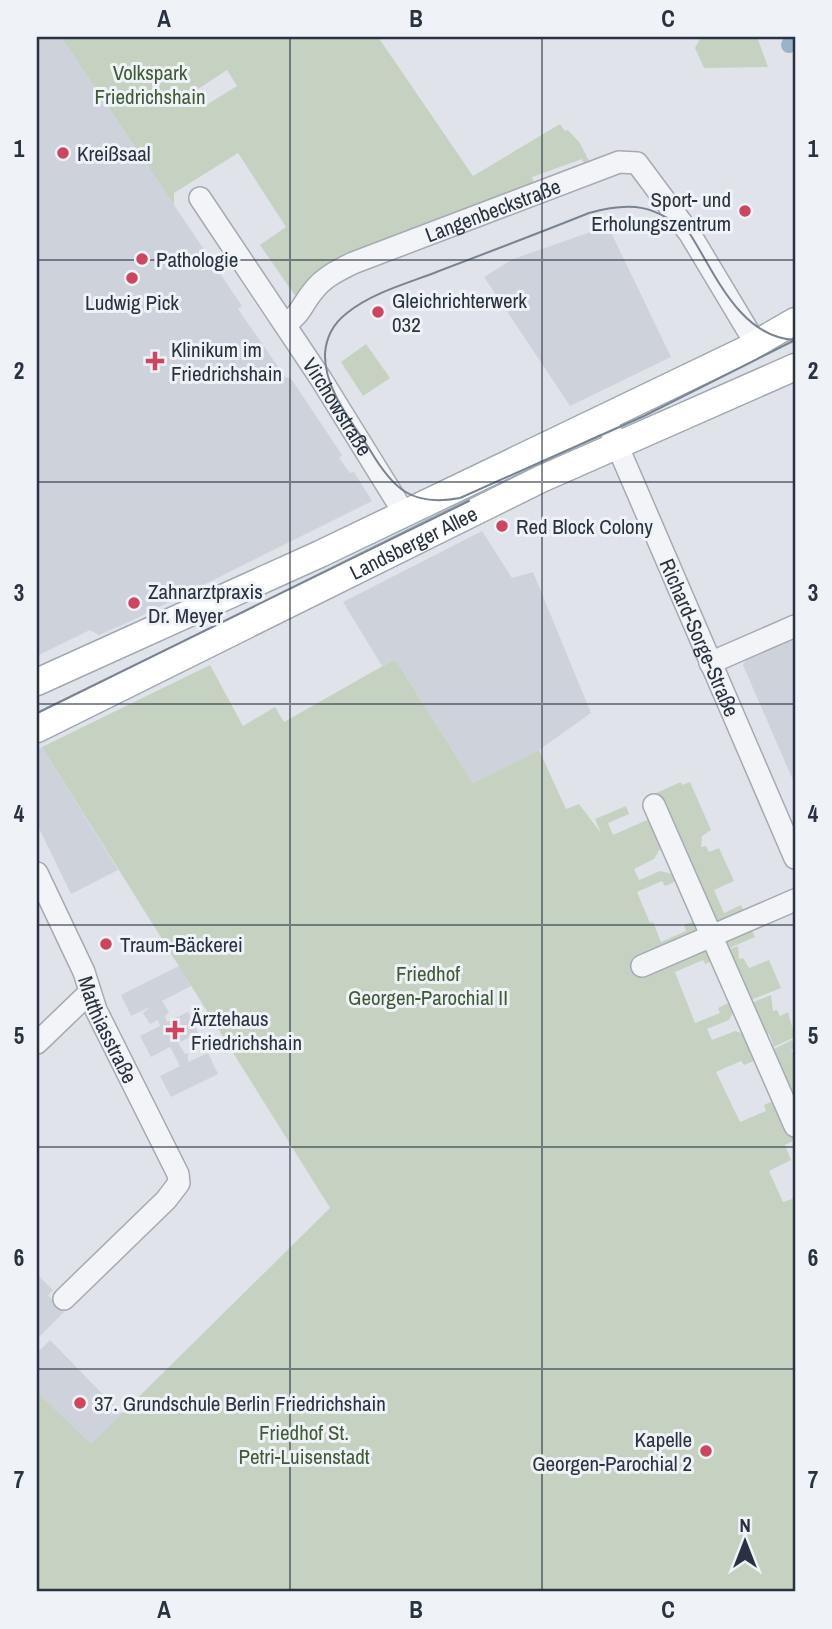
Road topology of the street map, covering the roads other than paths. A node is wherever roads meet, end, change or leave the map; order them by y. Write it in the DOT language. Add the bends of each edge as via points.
graph roads {
  1 [pos="200,198"];
  2 [pos="795,321"];
  3 [pos="285,325"];
  4 [pos="752,338"];
  5 [pos="795,367"];
  6 [pos="605,417"];
  7 [pos="618,446"];
  8 [pos="404,513"];
  9 [pos="795,625"];
  10 [pos="710,663"];
  11 [pos="37,681"];
  12 [pos="37,729"];
  13 [pos="654,805"];
  14 [pos="795,858"];
  15 [pos="37,873"];
  16 [pos="795,900"];
  17 [pos="711,937"];
  18 [pos="642,966"];
  19 [pos="90,992"];
  20 [pos="37,1043"];
  21 [pos="795,1126"];
  22 [pos="64,1299"];
  1 -- 3 [label="street, Virchowstraße"];
  2 -- 4 [label="main road, Landsberger Allee"];
  3 -- 4 [label="street, Langenbeckstraße" via="301,313 324,279 352,263 619,162 637,163 694,241"];
  3 -- 8 [label="street, Virchowstraße"];
  4 -- 6 [label="main road, Landsberger Allee"];
  5 -- 7 [label="main road, Landsberger Allee"];
  6 -- 7 [label="street, Richard-Sorge-Straße"];
  6 -- 8 [label="main road, Landsberger Allee"];
  7 -- 10 [label="street, Richard-Sorge-Straße"];
  7 -- 12 [label="main road, Landsberger Allee" via="369,562"];
  8 -- 11 [label="main road, Landsberger Allee"];
  9 -- 10 [label="street"];
  10 -- 14 [label="street, Richard-Sorge-Straße"];
  13 -- 17 [label="street"];
  15 -- 19 [label="street, Matthiasstraße" via="85,972"];
  16 -- 17 [label="street"];
  17 -- 18 [label="street"];
  17 -- 21 [label="street"];
  19 -- 20 [label="street"];
  19 -- 22 [label="street, Matthiasstraße" via="180,1182"];
}
